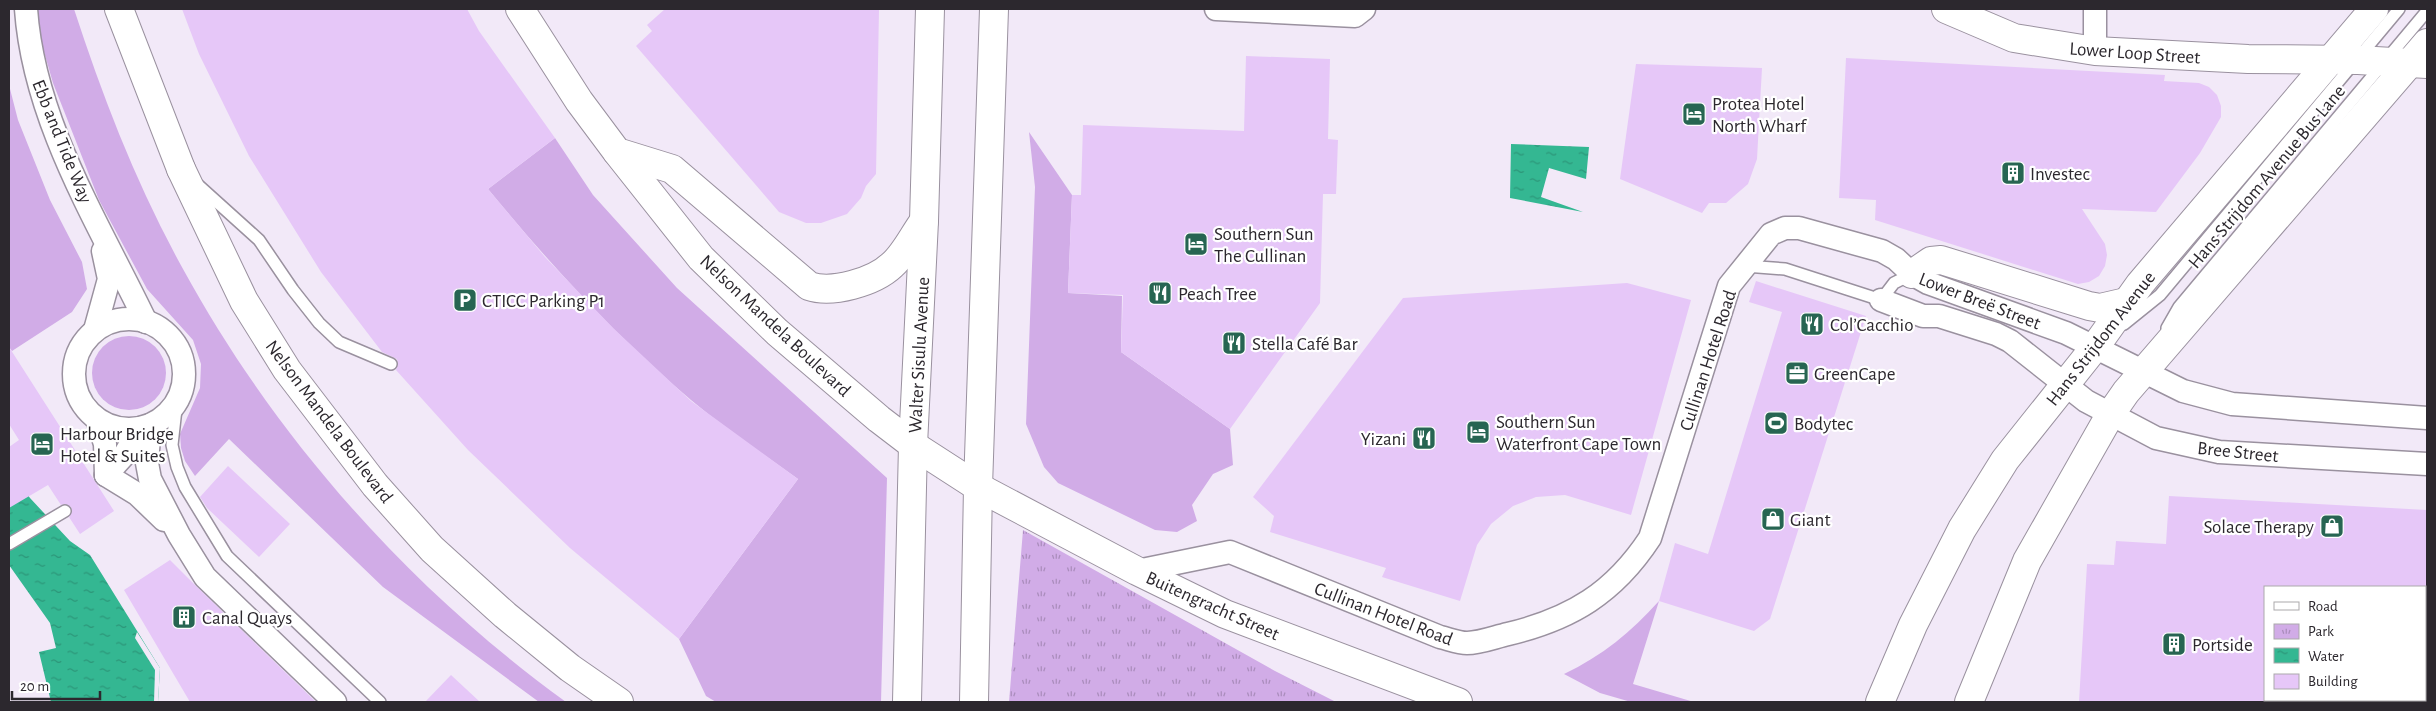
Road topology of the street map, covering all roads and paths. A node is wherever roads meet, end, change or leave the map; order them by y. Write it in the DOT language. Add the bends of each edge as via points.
graph roads {
  1 [pos="26,9"];
  2 [pos="119,9"];
  3 [pos="520,9"];
  4 [pos="930,9"];
  5 [pos="994,9"];
  6 [pos="1216,9"];
  7 [pos="1946,9"];
  8 [pos="2095,9"];
  9 [pos="2374,9"];
  10 [pos="2400,9"];
  11 [pos="2427,11"];
  12 [pos="1360,12"];
  13 [pos="2095,51"];
  14 [pos="2422,57"];
  15 [pos="2344,60"];
  16 [pos="2385,62"];
  17 [pos="611,145"];
  18 [pos="181,169"];
  19 [pos="92,214"];
  20 [pos="924,220"];
  21 [pos="1759,247"];
  22 [pos="1745,266"];
  23 [pos="1912,274"];
  24 [pos="1881,300"];
  25 [pos="2126,302"];
  26 [pos="146,322"];
  27 [pos="95,330"];
  28 [pos="2095,347"];
  29 [pos="390,364"];
  30 [pos="2142,371"];
  31 [pos="2064,385"];
  32 [pos="177,400"];
  33 [pos="2110,415"];
  34 [pos="2427,418"];
  35 [pos="97,419"];
  36 [pos="145,426"];
  37 [pos="913,445"];
  38 [pos="2427,464"];
  39 [pos="102,480"];
  40 [pos="978,487"];
  41 [pos="61,514"];
  42 [pos="179,535"];
  43 [pos="9,544"];
  44 [pos="1137,571"];
  45 [pos="335,702"];
  46 [pos="380,702"];
  47 [pos="619,702"];
  48 [pos="907,702"];
  49 [pos="974,702"];
  50 [pos="1458,702"];
  51 [pos="1880,702"];
  52 [pos="1970,702"];
  1 -- 19 [label="street, Ebb and Tide Way" via="35,72 67,160"];
  2 -- 18 [label="main road, Nelson Mandela Boulevard"];
  3 -- 17 [label="main road, Nelson Mandela Boulevard"];
  4 -- 20 [label="main road, Walter Sisulu Avenue"];
  5 -- 40 [label="main road"];
  6 -- 12 [label="street"];
  7 -- 13 [label="main road, Lower Loop Street" via="2014,38"];
  8 -- 13 [label="street"];
  9 -- 15 [label="main road, Hans Strijdom Avenue"];
  10 -- 15 [label="lane, Hans Strijdom Avenue Bus Lane"];
  11 -- 16 [label="lane, Hans Strijdom Avenue Bus Lane"];
  13 -- 15 [label="main road, Lower Loop Street"];
  14 -- 16 [label="main road, Lower Loop Street"];
  14 -- 30 [label="main road"];
  15 -- 16 [label="main road, Lower Loop Street"];
  15 -- 25 [label="main road, Hans Strijdom Avenue"];
  15 -- 28 [label="lane, Hans Strijdom Avenue Bus Lane" via="2160,295"];
  16 -- 30 [label="lane, Hans Strijdom Avenue Bus Lane" via="2178,307"];
  17 -- 20 [label="main road" via="672,169 809,286 822,290 858,284 892,265"];
  17 -- 37 [label="main road, Nelson Mandela Boulevard" via="701,258 778,332"];
  18 -- 29 [label="lane" via="259,240 318,323 339,342"];
  18 -- 47 [label="main road, Nelson Mandela Boulevard" via="244,301 287,370 375,485 426,542 505,615 570,668"];
  19 -- 26 [label="street, Ebb and Tide Way"];
  19 -- 27 [label="street, Ebb and Tide Way" via="109,279"];
  20 -- 37 [label="main road, Walter Sisulu Avenue"];
  21 -- 22 [label="street, Cullinan Hotel Road"];
  21 -- 23 [label="street, Lower Breë Street" via="1771,234 1785,228 1799,228 1882,251"];
  22 -- 24 [label="lane, Lower Breë Street" via="1785,269"];
  22 -- 44 [label="street, Cullinan Hotel Road" via="1729,286 1650,538 1636,560 1606,590 1571,614 1534,628 1467,643 1440,637 1230,552"];
  23 -- 24 [label="lane" via="1894,283"];
  23 -- 25 [label="main road" via="1931,261 1941,260 2089,306 2100,308"];
  23 -- 28 [label="street, Lower Breë Street"];
  24 -- 31 [label="street, Lower Breë Street" via="1923,316 1939,316 1996,334 2023,351"];
  25 -- 28 [label="main road, Hans Strijdom Avenue"];
  26 -- 27 [label="street" via="120,320"];
  26 -- 32 [label="street" via="163,331 176,345 183,372"];
  27 -- 35 [label="street" via="83,342 73,375 80,400"];
  28 -- 30 [label="street"];
  28 -- 31 [label="main road, Hans Strijdom Avenue"];
  30 -- 33 [label="main road"];
  30 -- 34 [label="street" via="2184,391 2232,404"];
  31 -- 33 [label="street, Bree Street"];
  31 -- 51 [label="main road, Hans Strijdom Avenue" via="2005,460 1962,529 1912,625"];
  32 -- 36 [label="street" via="166,415"];
  32 -- 46 [label="lane" via="172,445 177,467 185,487 227,556"];
  33 -- 38 [label="street, Bree Street" via="2156,438 2219,452"];
  33 -- 52 [label="main road" via="2027,562"];
  35 -- 36 [label="street" via="114,427"];
  35 -- 39 [label="street" via="105,444"];
  36 -- 39 [label="street"];
  36 -- 42 [label="street" via="150,479"];
  37 -- 40 [label="main road, Nelson Mandela Boulevard"];
  37 -- 48 [label="main road, Walter Sisulu Avenue"];
  39 -- 42 [label="street" via="124,485 149,504"];
  40 -- 44 [label="main road, Buitengracht Street"];
  40 -- 49 [label="main road"];
  41 -- 43 [label="lane"];
  42 -- 45 [label="street" via="211,584"];
  44 -- 50 [label="main road, Buitengracht Street" via="1225,614"];
}
